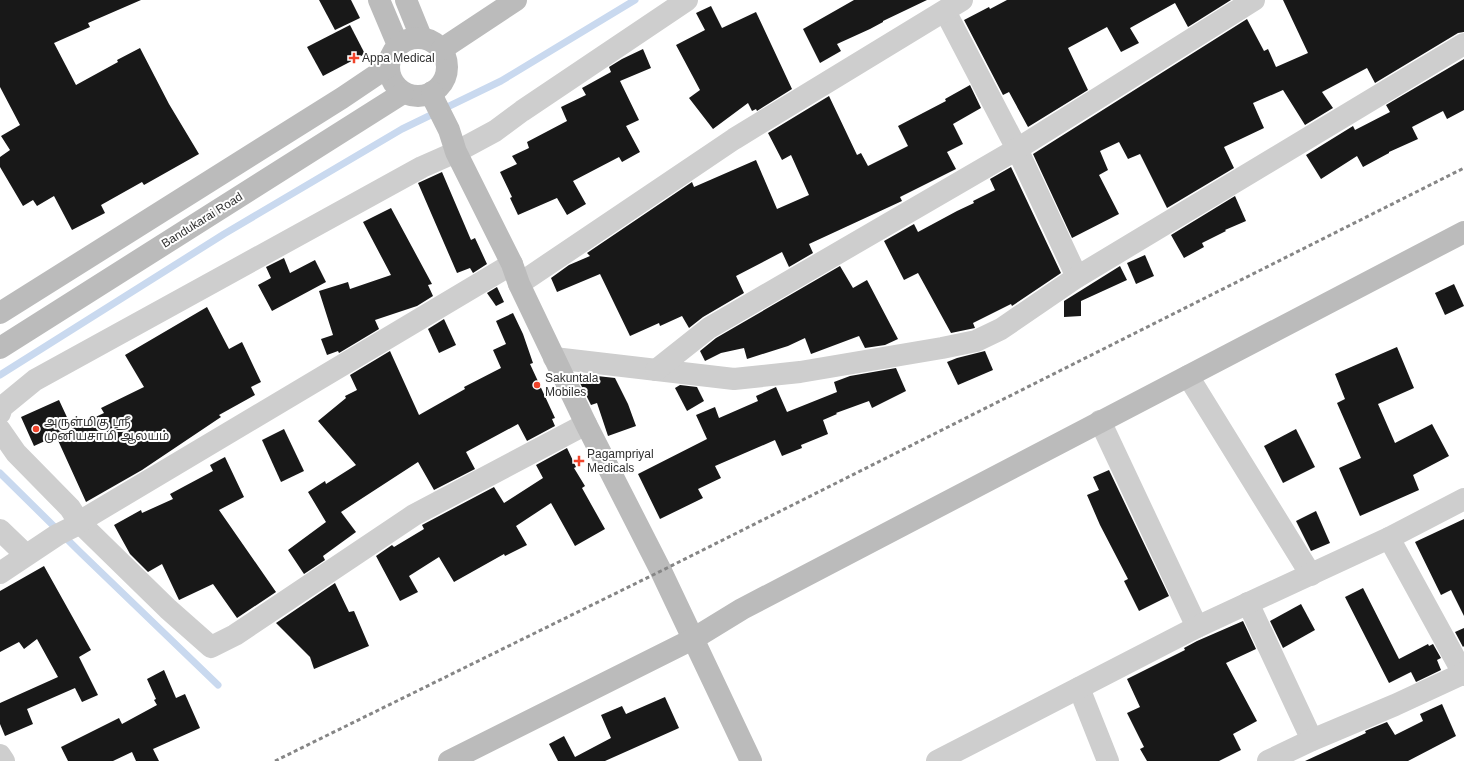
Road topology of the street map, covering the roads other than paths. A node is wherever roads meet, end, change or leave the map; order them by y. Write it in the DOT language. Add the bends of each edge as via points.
graph roads {
  1 [pos="379,0"];
  2 [pos="406,0"];
  3 [pos="516,0"];
  4 [pos="687,0"];
  5 [pos="1254,0"];
  6 [pos="953,5"];
  7 [pos="421,37"];
  8 [pos="1464,44"];
  9 [pos="398,45"];
  10 [pos="442,49"];
  11 [pos="388,68"];
  12 [pos="403,93"];
  13 [pos="433,97"];
  14 [pos="1018,148"];
  15 [pos="456,152"];
  16 [pos="1464,232"];
  17 [pos="512,264"];
  18 [pos="1077,277"];
  19 [pos="519,284"];
  20 [pos="0,313"];
  21 [pos="0,348"];
  22 [pos="554,358"];
  23 [pos="656,370"];
  24 [pos="1188,376"];
  25 [pos="0,413"];
  26 [pos="1100,422"];
  27 [pos="586,424"];
  28 [pos="0,430"];
  29 [pos="1464,499"];
  30 [pos="69,528"];
  31 [pos="0,530"];
  32 [pos="1388,538"];
  33 [pos="26,555"];
  34 [pos="0,573"];
  35 [pos="1311,575"];
  36 [pos="1248,603"];
  37 [pos="1197,626"];
  38 [pos="693,639"];
  39 [pos="1464,673"];
  40 [pos="1079,688"];
  41 [pos="1312,740"];
  42 [pos="0,754"];
  43 [pos="4,761"];
  44 [pos="449,761"];
  45 [pos="751,761"];
  46 [pos="937,761"];
  47 [pos="1108,761"];
  48 [pos="1268,761"];
  1 -- 9 [label="main road"];
  2 -- 7 [label="main road"];
  3 -- 10 [label="main road"];
  4 -- 15 [label="street" via="522,111 495,132"];
  5 -- 14 [label="street"];
  6 -- 14 [label="street"];
  6 -- 19 [label="street" via="734,140"];
  7 -- 9 [label="main road" via="408,39"];
  7 -- 10 [label="main road" via="433,41"];
  8 -- 18 [label="street"];
  9 -- 11 [label="main road" via="391,55"];
  10 -- 13 [label="main road" via="447,61 447,73"];
  11 -- 12 [label="main road" via="393,82"];
  11 -- 20 [label="main road"];
  12 -- 13 [label="main road"];
  12 -- 21 [label="main road, Bandukarai Road"];
  13 -- 15 [label="main road"];
  14 -- 18 [label="street"];
  14 -- 23 [label="street" via="709,328"];
  15 -- 17 [label="main road"];
  15 -- 25 [label="street" via="422,168 35,380 2,407"];
  16 -- 24 [label="main road"];
  17 -- 19 [label="main road"];
  17 -- 30 [label="street"];
  18 -- 23 [label="street" via="1001,329 976,341 800,372 734,379"];
  19 -- 22 [label="main road"];
  22 -- 23 [label="street"];
  22 -- 27 [label="main road"];
  24 -- 26 [label="main road"];
  24 -- 35 [label="street"];
  26 -- 37 [label="street"];
  26 -- 38 [label="main road" via="742,608"];
  27 -- 30 [label="street" via="414,515 235,635 211,647"];
  27 -- 38 [label="main road"];
  28 -- 30 [label="street" via="16,453 70,508"];
  29 -- 32 [label="street"];
  30 -- 33 [label="street"];
  31 -- 33 [label="street"];
  32 -- 35 [label="street"];
  32 -- 39 [label="street"];
  33 -- 34 [label="street"];
  35 -- 36 [label="street"];
  36 -- 37 [label="street"];
  36 -- 41 [label="street"];
  37 -- 40 [label="street"];
  38 -- 44 [label="main road"];
  38 -- 45 [label="main road"];
  39 -- 41 [label="street"];
  40 -- 46 [label="street"];
  40 -- 47 [label="street"];
  41 -- 48 [label="street"];
  42 -- 43 [label="street"];
}
